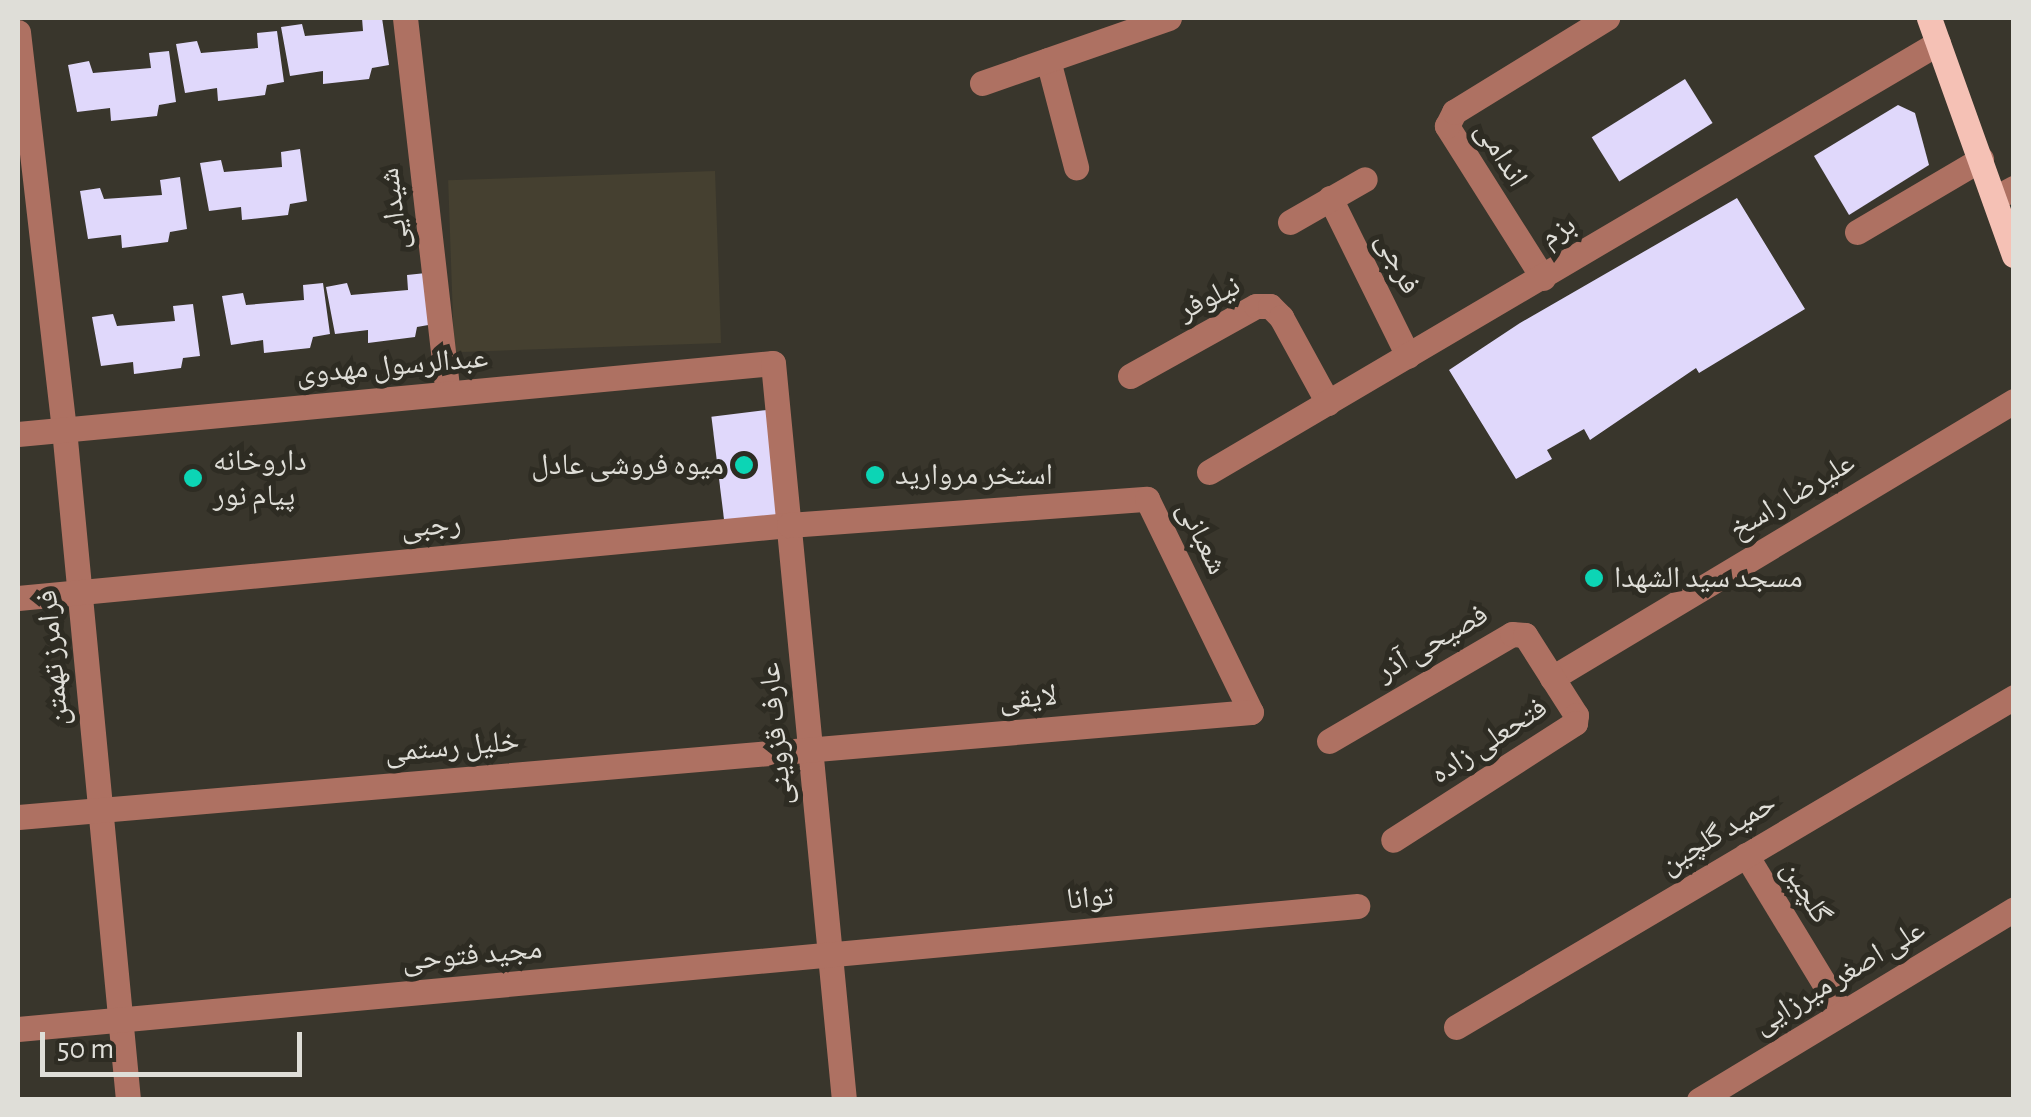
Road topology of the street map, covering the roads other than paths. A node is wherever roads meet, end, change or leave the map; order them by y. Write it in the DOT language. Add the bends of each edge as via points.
graph roads {
  1 [pos="405,18"];
  2 [pos="1169,18"];
  3 [pos="1607,18"];
  4 [pos="1929,18"];
  5 [pos="1938,30"];
  6 [pos="18,32"];
  7 [pos="1048,60"];
  8 [pos="982,83"];
  9 [pos="1981,159"];
  10 [pos="1076,167"];
  11 [pos="1365,179"];
  12 [pos="2003,193"];
  13 [pos="1330,198"];
  14 [pos="1290,222"];
  15 [pos="2014,227"];
  16 [pos="1857,232"];
  17 [pos="2014,255"];
  18 [pos="1543,278"];
  19 [pos="1408,356"];
  20 [pos="773,363"];
  21 [pos="1130,376"];
  22 [pos="448,394"];
  23 [pos="2014,401"];
  24 [pos="1328,403"];
  25 [pos="64,430"];
  26 [pos="18,434"];
  27 [pos="1208,472"];
  28 [pos="788,525"];
  29 [pos="80,592"];
  30 [pos="18,598"];
  31 [pos="1552,678"];
  32 [pos="2014,697"];
  33 [pos="1251,712"];
  34 [pos="1328,741"];
  35 [pos="810,749"];
  36 [pos="100,810"];
  37 [pos="18,817"];
  38 [pos="1393,840"];
  39 [pos="1746,855"];
  40 [pos="1356,906"];
  41 [pos="2014,910"];
  42 [pos="830,956"];
  43 [pos="1842,1013"];
  44 [pos="120,1020"];
  45 [pos="1456,1027"];
  46 [pos="18,1029"];
  47 [pos="128,1100"];
  48 [pos="844,1100"];
  49 [pos="1699,1100"];
  1 -- 22 [label="street, شیدایی"];
  2 -- 7 [label="street"];
  3 -- 18 [label="street, اندامی" via="1454,112 1446,126"];
  4 -- 5 [label="main road"];
  5 -- 9 [label="main road"];
  5 -- 12 [label="street"];
  5 -- 18 [label="street, بزم"];
  6 -- 25 [label="street, فرامرز تهمتن"];
  7 -- 8 [label="street"];
  7 -- 10 [label="street"];
  9 -- 12 [label="main road"];
  9 -- 16 [label="street"];
  11 -- 13 [label="street"];
  12 -- 15 [label="street"];
  12 -- 17 [label="main road"];
  13 -- 14 [label="street"];
  13 -- 19 [label="street, فرجی"];
  18 -- 19 [label="street, بزم"];
  19 -- 24 [label="street, بزم"];
  20 -- 22 [label="street, عبدالرسول مهدوی"];
  20 -- 28 [label="street, عارف قزوینی"];
  21 -- 24 [label="street, نیلوفر" via="1256,306 1270,306"];
  22 -- 25 [label="street, عبدالرسول مهدوی"];
  23 -- 31 [label="street, علیرضا راسخ"];
  24 -- 27 [label="street, بزم"];
  25 -- 26 [label="street, عبدالرسول مهدوی"];
  25 -- 29 [label="street, فرامرز تهمتن"];
  28 -- 29 [label="street, رجبی"];
  28 -- 33 [label="street, شعبانی" via="1147,499"];
  28 -- 35 [label="street, عارف قزوینی"];
  29 -- 30 [label="street, رجبی"];
  29 -- 36 [label="street, فرامرز تهمتن"];
  31 -- 34 [label="street, فصیحی آذر" via="1525,635 1512,634"];
  31 -- 38 [label="street, فتحعلی زاده" via="1576,715 1571,729"];
  32 -- 39 [label="street, حمید گلچین"];
  33 -- 35 [label="street, لایقی"];
  35 -- 36 [label="street, خلیل رستمی"];
  35 -- 42 [label="street, عارف قزوینی"];
  36 -- 37 [label="street, خلیل رستمی"];
  36 -- 44 [label="street, فرامرز تهمتن"];
  39 -- 43 [label="street, گلچین"];
  39 -- 45 [label="street, حمید گلچین"];
  40 -- 42 [label="street, توانا"];
  41 -- 43 [label="street, علی اصغر میرزایی"];
  42 -- 44 [label="street, مجید فتوحی"];
  42 -- 48 [label="street, عارف قزوینی"];
  43 -- 49 [label="street, علی اصغر میرزایی"];
  44 -- 46 [label="street, مجید فتوحی"];
  44 -- 47 [label="street, فرامرز تهمتن"];
}
